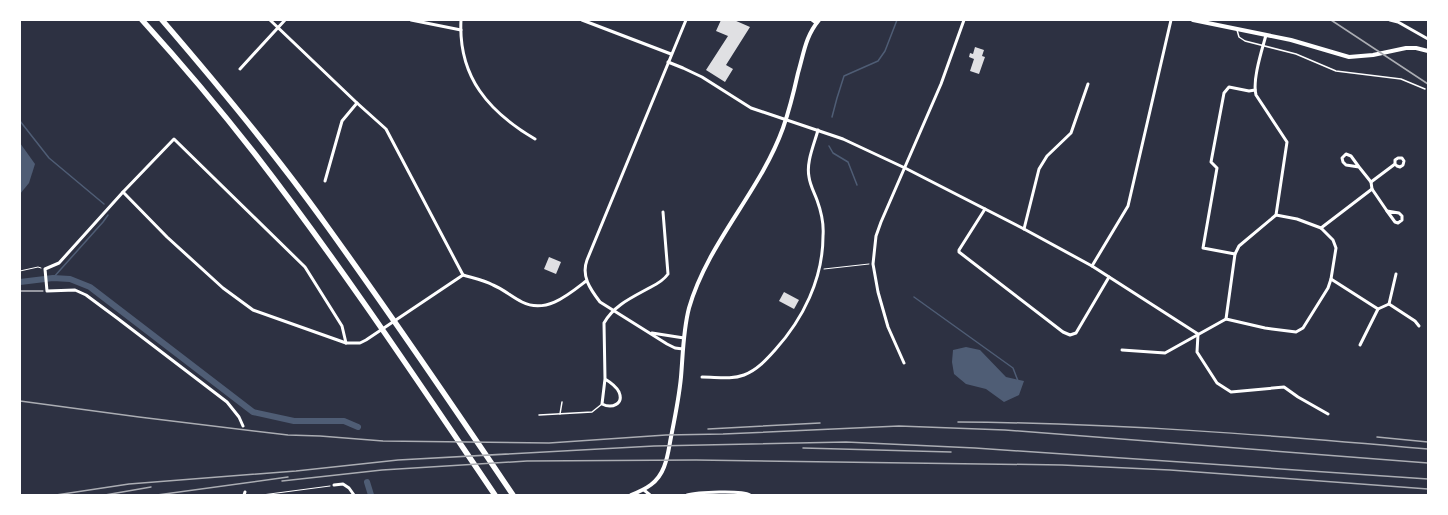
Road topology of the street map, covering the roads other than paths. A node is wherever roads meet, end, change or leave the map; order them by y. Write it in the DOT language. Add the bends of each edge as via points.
graph roads {
  1 [pos="142,20"];
  2 [pos="162,20"];
  3 [pos="270,20"];
  4 [pos="285,20"];
  5 [pos="411,20"];
  6 [pos="461,20"];
  7 [pos="583,20"];
  8 [pos="686,20"];
  9 [pos="964,20"];
  10 [pos="1170,20"];
  11 [pos="1193,20"];
  12 [pos="1390,20"];
  13 [pos="816,21"];
  14 [pos="1398,21"];
  15 [pos="278,28"];
  16 [pos="1236,28"];
  17 [pos="461,30"];
  18 [pos="1266,35"];
  19 [pos="1428,40"];
  20 [pos="1263,45"];
  21 [pos="1428,51"];
  22 [pos="671,54"];
  23 [pos="668,62"];
  24 [pos="240,69"];
  25 [pos="1088,84"];
  26 [pos="1425,88"];
  27 [pos="1255,90"];
  28 [pos="357,103"];
  29 [pos="786,118"];
  30 [pos="818,130"];
  31 [pos="535,139"];
  32 [pos="1395,164"];
  33 [pos="1359,167"];
  34 [pos="905,168"];
  35 [pos="325,182"];
  36 [pos="1371,182"];
  37 [pos="1372,189"];
  38 [pos="123,192"];
  39 [pos="985,209"];
  40 [pos="1387,211"];
  41 [pos="663,212"];
  42 [pos="1276,215"];
  43 [pos="1321,228"];
  44 [pos="1024,229"];
  45 [pos="1235,254"];
  46 [pos="1092,266"];
  47 [pos="1396,274"];
  48 [pos="464,275"];
  49 [pos="1109,277"];
  50 [pos="1331,279"];
  51 [pos="586,281"];
  52 [pos="1389,304"];
  53 [pos="1378,309"];
  54 [pos="612,311"];
  55 [pos="1226,319"];
  56 [pos="1419,326"];
  57 [pos="649,332"];
  58 [pos="1198,334"];
  59 [pos="684,338"];
  60 [pos="346,343"];
  61 [pos="1360,345"];
  62 [pos="683,349"];
  63 [pos="1122,350"];
  64 [pos="904,363"];
  65 [pos="702,377"];
  66 [pos="605,379"];
  67 [pos="562,402"];
  68 [pos="602,404"];
  69 [pos="560,414"];
  70 [pos="1328,414"];
  71 [pos="539,415"];
  72 [pos="244,426"];
  73 [pos="334,486"];
  74 [pos="644,490"];
  75 [pos="354,495"];
  76 [pos="495,495"];
  77 [pos="513,495"];
  78 [pos="631,495"];
  79 [pos="650,495"];
  80 [pos="687,495"];
  81 [pos="750,495"];
  1 -- 76 [label="highway" via="212,101 311,228"];
  2 -- 77 [label="highway" via="268,147 324,222"];
  3 -- 15 [label="street"];
  4 -- 15 [label="street"];
  5 -- 17 [label="street"];
  6 -- 17 [label="street"];
  7 -- 22 [label="street"];
  8 -- 22 [label="street"];
  9 -- 34 [label="street" via="941,84"];
  10 -- 46 [label="street" via="1128,206"];
  11 -- 16 [label="street"];
  12 -- 14 [label="street"];
  13 -- 29 [label="street" via="806,41"];
  14 -- 19 [label="street"];
  15 -- 24 [label="street"];
  15 -- 28 [label="street"];
  16 -- 18 [label="street"];
  16 -- 20 [label="lane" via="1239,36 1245,41"];
  17 -- 31 [label="street" via="464,54 476,84 500,115"];
  18 -- 20 [label="street"];
  18 -- 21 [label="street" via="1303,42 1349,57 1397,49 1416,48"];
  20 -- 26 [label="lane" via="1296,54 1336,71 1401,80"];
  20 -- 27 [label="street"];
  22 -- 23 [label="street"];
  23 -- 29 [label="street" via="702,77 751,108"];
  23 -- 51 [label="street" via="587,260 584,271"];
  25 -- 44 [label="street" via="1071,133 1047,156 1039,169"];
  27 -- 42 [label="street" via="1288,142"];
  27 -- 45 [label="street" via="1229,88 1224,93 1211,162 1217,168 1203,248"];
  28 -- 35 [label="street" via="342,121"];
  28 -- 48 [label="street" via="386,129"];
  29 -- 30 [label="street"];
  29 -- 59 [label="street" via="765,166 701,276 689,308"];
  30 -- 34 [label="street"];
  30 -- 65 [label="street" via="808,176 822,217 823,235 820,270 803,311 785,339 758,368 745,375 731,378"];
  32 -- 36 [label="street"];
  33 -- 33 [label="street" via="1351,156 1346,154 1342,158 1346,165"];
  33 -- 36 [label="street"];
  34 -- 39 [label="street"];
  34 -- 64 [label="street" via="876,236 873,264 888,328"];
  36 -- 37 [label="street"];
  37 -- 40 [label="street"];
  37 -- 43 [label="street"];
  38 -- 60 [label="street" via="167,238 253,310"];
  38 -- 60 [label="street" via="174,140 305,267 342,326"];
  38 -- 72 [label="street" via="59,263 45,270 47,291 74,290 86,295 227,402"];
  39 -- 44 [label="street"];
  39 -- 49 [label="street" via="959,252 1063,332 1070,335 1076,333"];
  40 -- 40 [label="street" via="1395,222 1402,220 1399,213"];
  41 -- 54 [label="street" via="668,274 660,282"];
  42 -- 43 [label="street"];
  42 -- 45 [label="street" via="1239,246"];
  43 -- 50 [label="street" via="1333,240 1336,248"];
  44 -- 46 [label="street"];
  45 -- 55 [label="street"];
  46 -- 49 [label="street"];
  47 -- 52 [label="street"];
  48 -- 51 [label="street" via="494,285 528,305 538,306 562,299"];
  48 -- 60 [label="street" via="366,340 360,343"];
  49 -- 58 [label="street"];
  50 -- 53 [label="street"];
  50 -- 55 [label="street" via="1328,288 1302,328 1296,332"];
  51 -- 54 [label="street" via="600,302"];
  52 -- 53 [label="street"];
  52 -- 56 [label="street"];
  53 -- 61 [label="street"];
  54 -- 57 [label="street"];
  54 -- 66 [label="street" via="604,323"];
  55 -- 58 [label="street"];
  57 -- 59 [label="street"];
  57 -- 62 [label="street" via="675,348"];
  58 -- 63 [label="street" via="1165,353"];
  58 -- 70 [label="street" via="1197,352 1217,383 1230,392 1284,387"];
  59 -- 62 [label="street"];
  62 -- 74 [label="street" via="679,394 667,458 654,483"];
  66 -- 68 [label="street"];
  66 -- 68 [label="street" via="618,391 620,397 614,406"];
  67 -- 69 [label="lane"];
  68 -- 69 [label="lane" via="592,412"];
  69 -- 71 [label="lane"];
  73 -- 75 [label="street" via="343,484"];
  74 -- 78 [label="street"];
  74 -- 79 [label="street"];
  80 -- 81 [label="street" via="739,492"];
}
